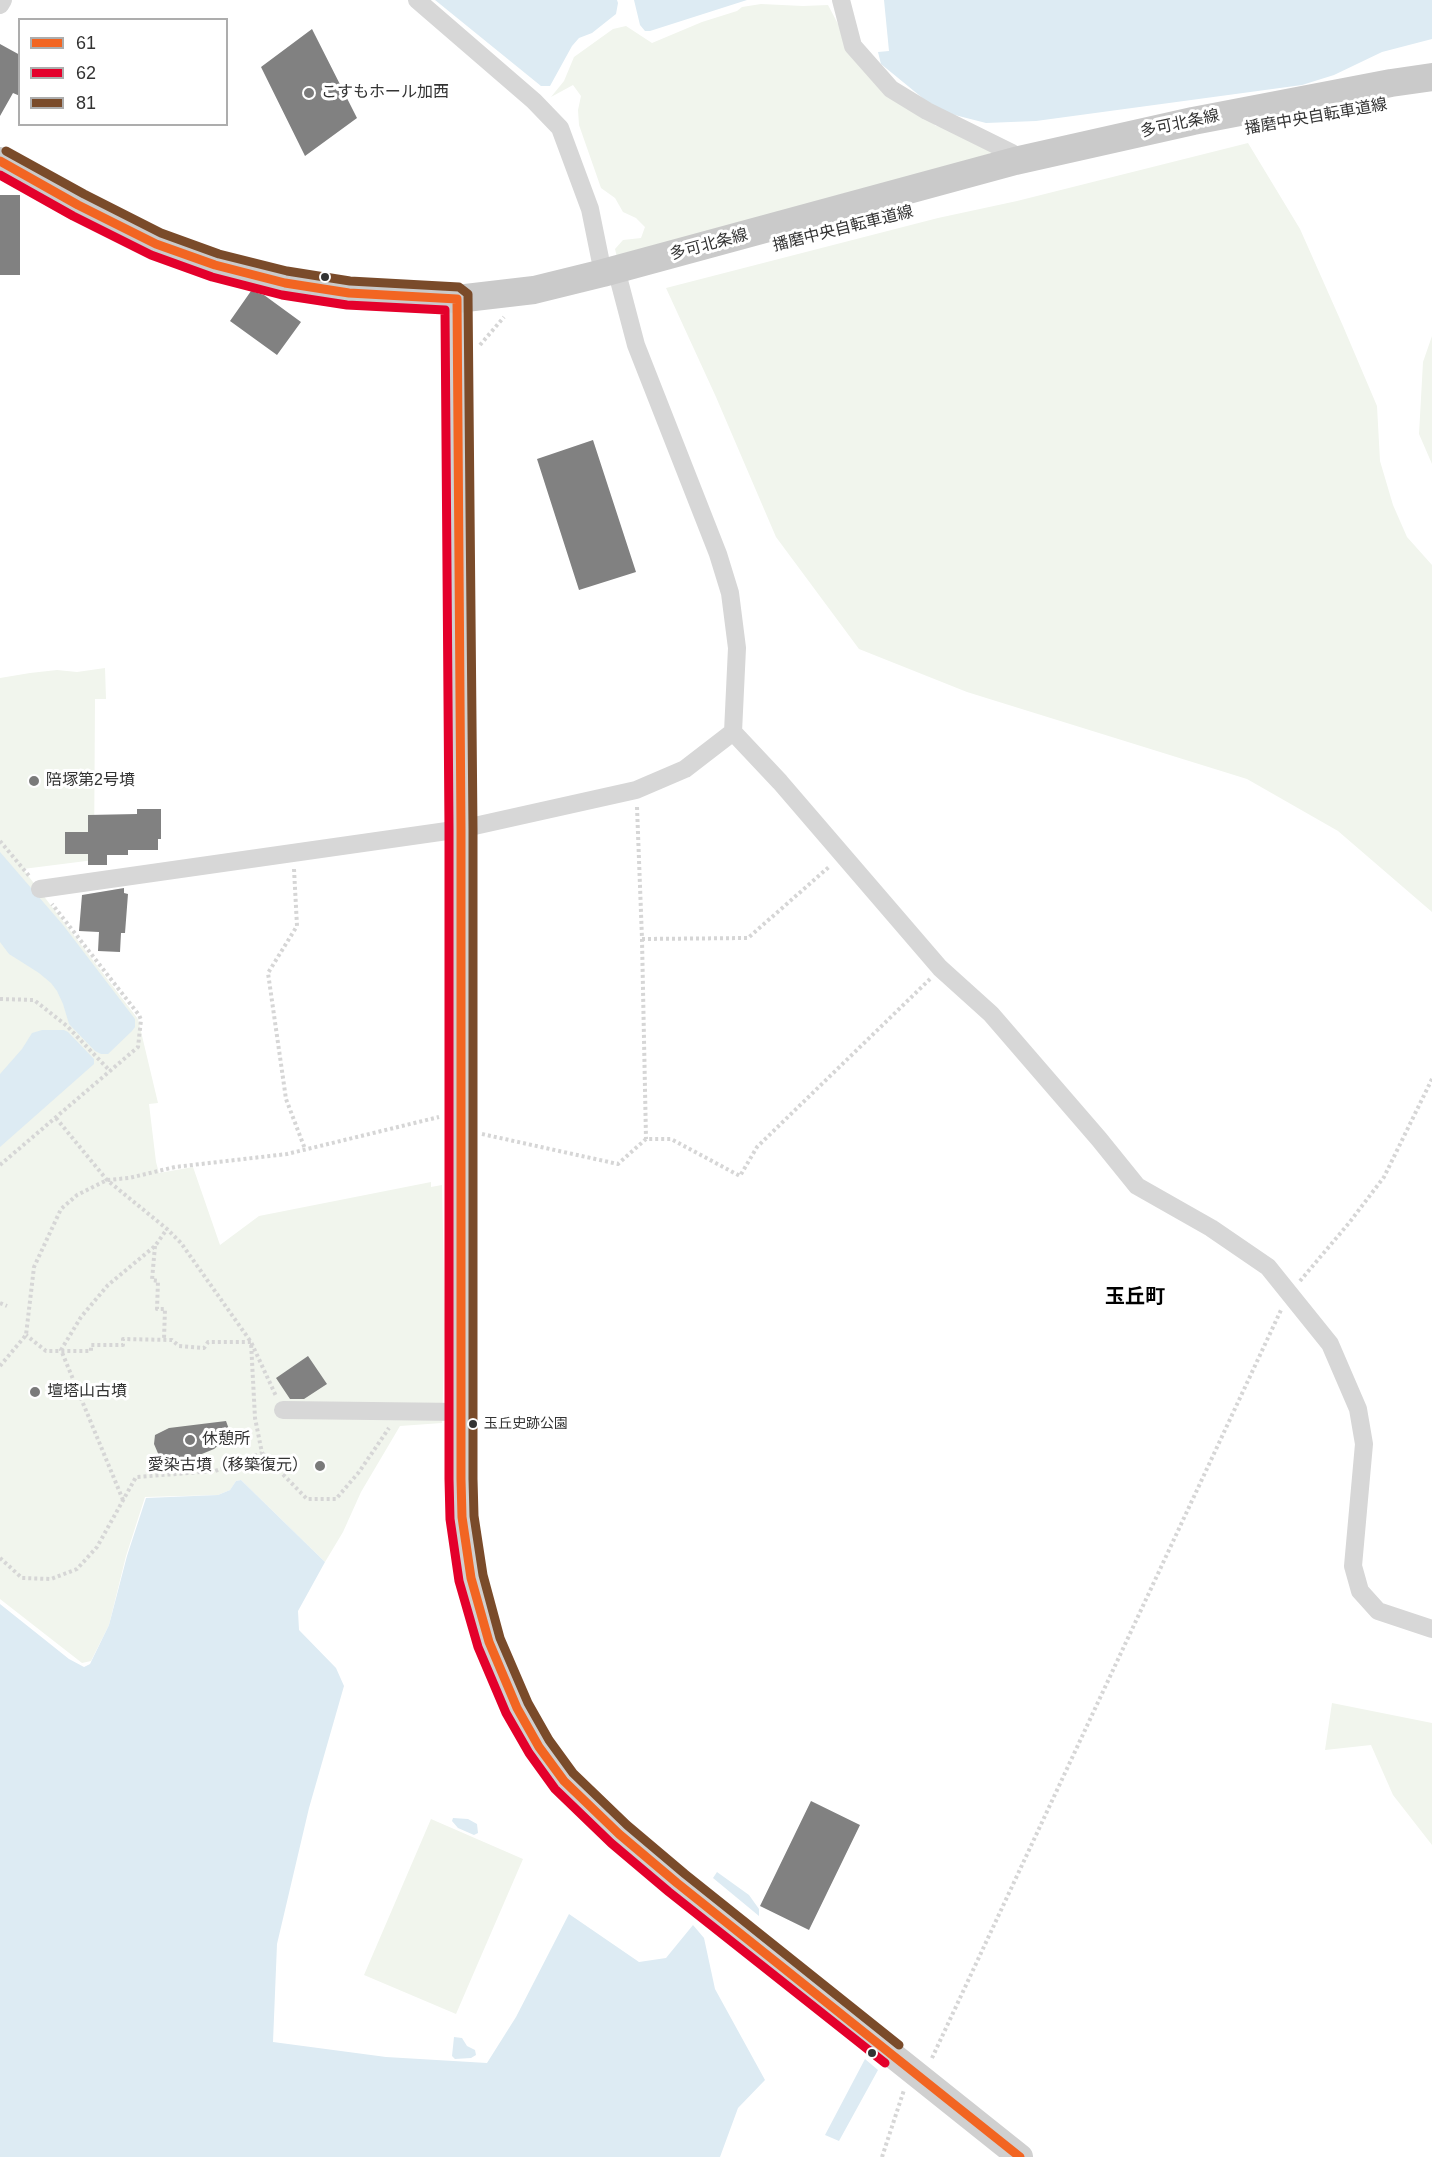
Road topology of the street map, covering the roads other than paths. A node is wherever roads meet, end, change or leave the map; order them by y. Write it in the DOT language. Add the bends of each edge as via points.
graph roads {
  1 [pos="3,0"];
  2 [pos="417,0"];
  3 [pos="841,0"];
  4 [pos="0,5"];
  5 [pos="1432,77"];
  6 [pos="0,161"];
  7 [pos="1015,162"];
  8 [pos="610,271"];
  9 [pos="457,299"];
  10 [pos="733,732"];
  11 [pos="461,829"];
  12 [pos="40,889"];
  13 [pos="283,1410"];
  14 [pos="460,1412"];
  15 [pos="1432,1629"];
  16 [pos="1020,2157"];
  1 -- 4 [label="street"];
  2 -- 8 [label="street" via="561,129"];
  3 -- 7 [label="street" via="853,46 891,89 1012,153"];
  5 -- 7 [label="main road, 多可北条線" via="1193,121"];
  6 -- 9 [label="main road, 多可北条線" via="156,244 215,265 349,294"];
  7 -- 8 [label="main road, 多可北条線"];
  8 -- 9 [label="main road, 多可北条線" via="534,290"];
  8 -- 10 [label="street" via="730,593 737,648"];
  9 -- 11 [label="street"];
  10 -- 11 [label="street" via="686,769 636,790"];
  10 -- 15 [label="street" via="940,968 991,1014 1137,1186 1211,1228 1268,1267 1330,1344 1358,1409 1364,1444 1353,1566 1360,1591 1378,1611"];
  11 -- 12 [label="street"];
  11 -- 14 [label="street" via="473,1129"];
  13 -- 14 [label="street"];
  14 -- 16 [label="street" via="462,1517 471,1578 489,1642 516,1708 564,1781 686,1891"];
}
